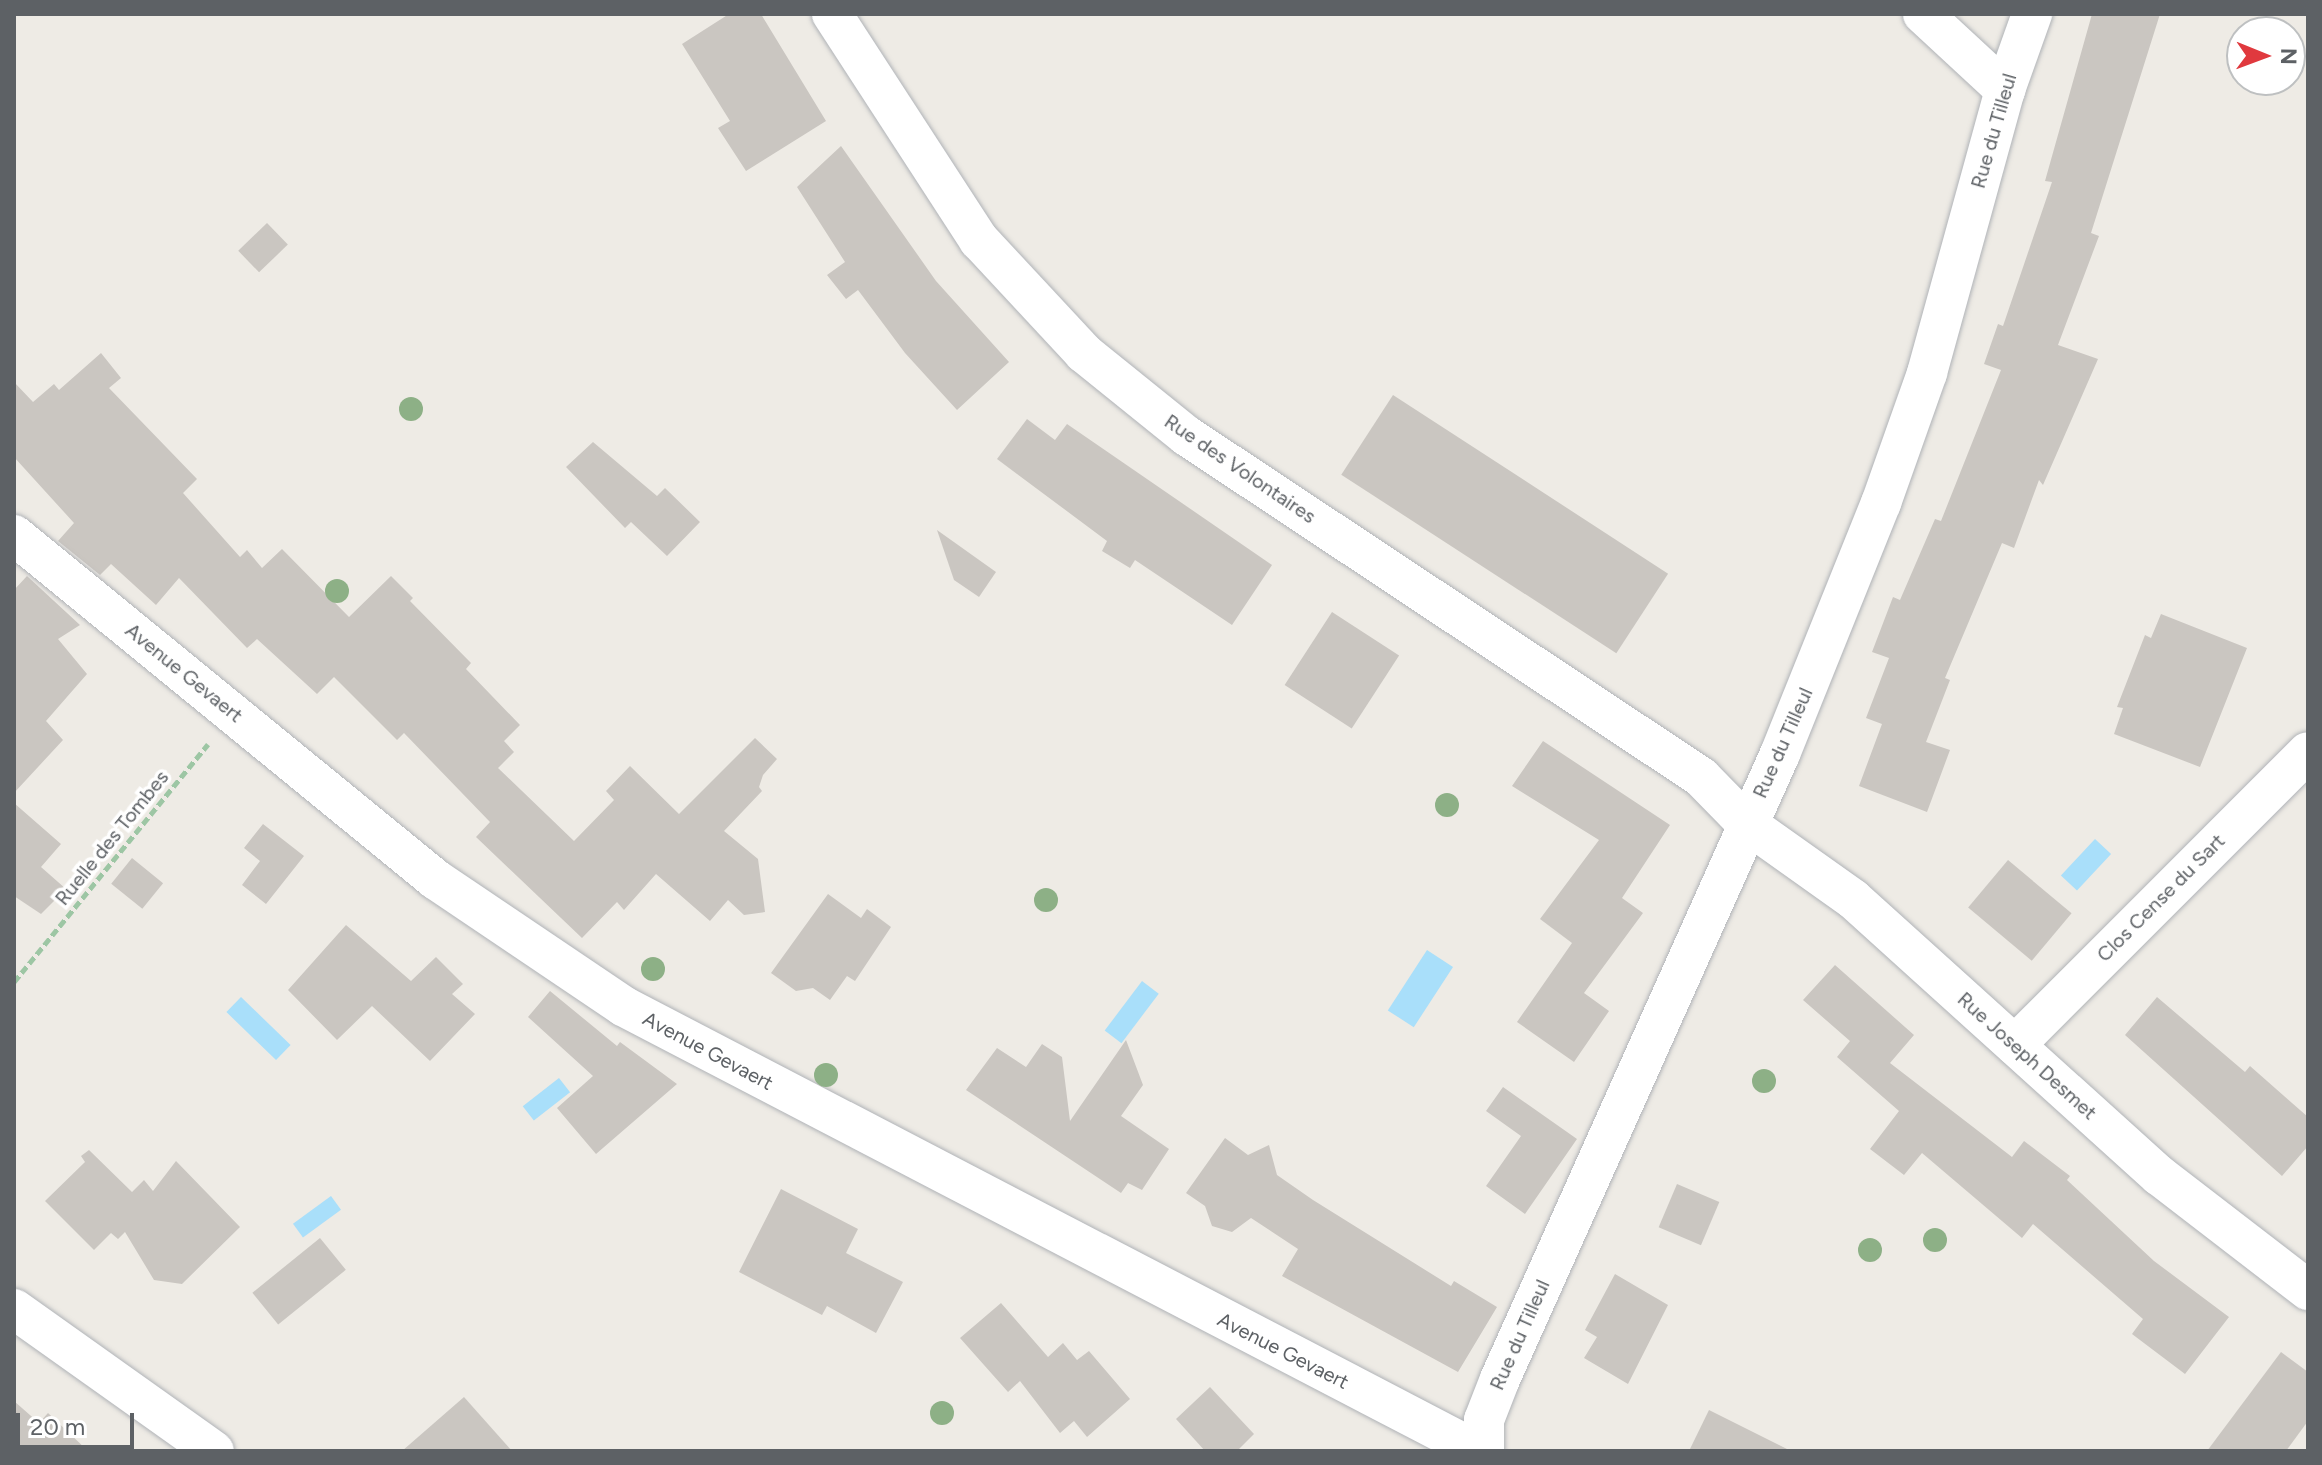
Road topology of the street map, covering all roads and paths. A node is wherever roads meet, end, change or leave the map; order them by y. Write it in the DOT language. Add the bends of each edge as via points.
graph roads {
  1 [pos="832,14"];
  2 [pos="1923,14"];
  3 [pos="2032,14"];
  4 [pos="2005,90"];
  5 [pos="14,535"];
  6 [pos="233,712"];
  7 [pos="2308,752"];
  8 [pos="1746,823"];
  9 [pos="14,982"];
  10 [pos="2015,1045"];
  11 [pos="2308,1290"];
  12 [pos="14,1309"];
  13 [pos="214,1451"];
  14 [pos="1481,1451"];
  1 -- 8 [label="street, Rue des Volontaires" via="979,240 1084,353 1187,436 1701,777"];
  2 -- 4 [label="street"];
  3 -- 4 [label="street, Rue du Tilleul"];
  4 -- 8 [label="street, Rue du Tilleul" via="1927,373 1817,666"];
  5 -- 6 [label="street, Avenue Gevaert"];
  6 -- 9 [label="path, Ruelle des Tombes"];
  6 -- 14 [label="street, Avenue Gevaert" via="435,879 623,1006"];
  7 -- 10 [label="street, Clos Cense du Sart"];
  8 -- 10 [label="street, Rue Joseph Desmet" via="1853,899"];
  8 -- 14 [label="street, Rue du Tilleul" via="1500,1379 1484,1420"];
  10 -- 11 [label="street, Rue Joseph Desmet" via="2160,1176"];
  12 -- 13 [label="street"];
}
